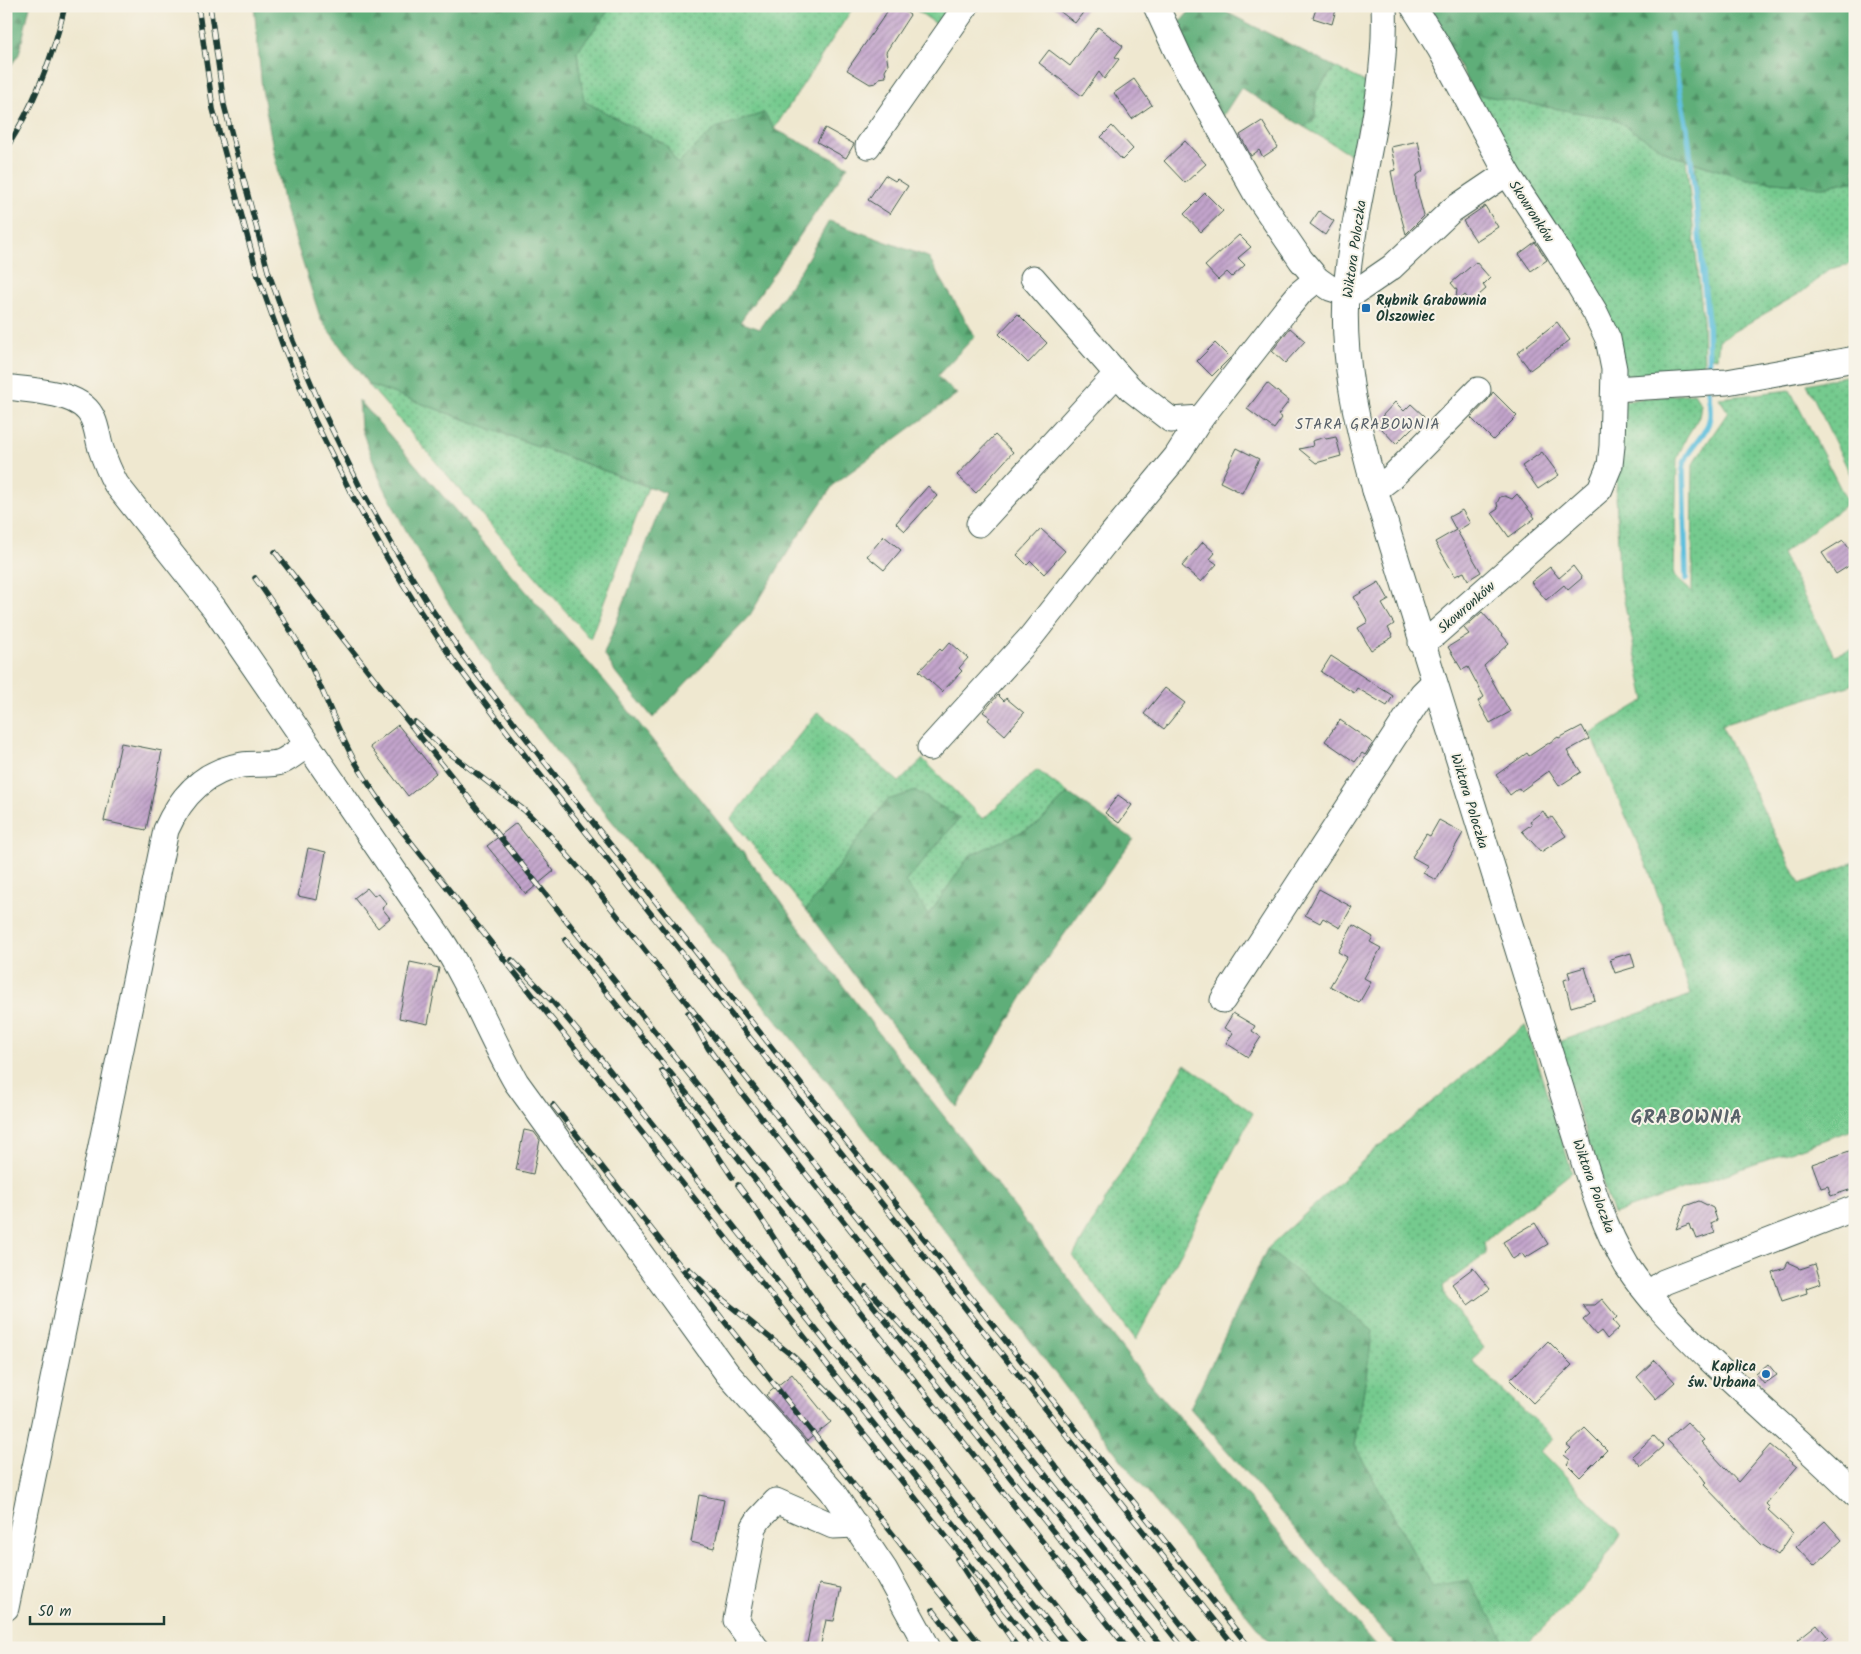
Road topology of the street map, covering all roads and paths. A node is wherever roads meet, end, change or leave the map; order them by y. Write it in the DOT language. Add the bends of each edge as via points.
graph roads {
  1 [pos="966,6"];
  2 [pos="1156,6"];
  3 [pos="1384,6"];
  4 [pos="1413,6"];
  5 [pos="868,146"];
  6 [pos="1508,174"];
  7 [pos="1033,278"];
  8 [pos="1317,279"];
  9 [pos="1346,293"];
  10 [pos="1855,359"];
  11 [pos="1118,375"];
  12 [pos="6,387"];
  13 [pos="1614,389"];
  14 [pos="1478,390"];
  15 [pos="1201,418"];
  16 [pos="1375,490"];
  17 [pos="979,524"];
  18 [pos="1421,643"];
  19 [pos="1434,683"];
  20 [pos="308,745"];
  21 [pos="930,748"];
  22 [pos="1223,1000"];
  23 [pos="1855,1208"];
  24 [pos="1648,1294"];
  25 [pos="1855,1494"];
  26 [pos="856,1525"];
  27 [pos="6,1608"];
  28 [pos="756,1648"];
  29 [pos="928,1648"];
  1 -- 5 [label="street"];
  2 -- 8 [label="street" via="1179,56 1256,194"];
  3 -- 9 [label="street, Wiktora Poloczka" via="1384,65"];
  4 -- 6 [label="street"];
  6 -- 9 [label="street, Skowronków" via="1452,210 1392,267 1357,291"];
  6 -- 13 [label="street, Skowronków" via="1602,324 1611,349"];
  7 -- 11 [label="street"];
  8 -- 9 [label="street"];
  8 -- 15 [label="street" via="1300,293"];
  9 -- 16 [label="street, Wiktora Poloczka" via="1350,390"];
  10 -- 13 [label="street" via="1727,382"];
  11 -- 15 [label="street" via="1170,420"];
  11 -- 17 [label="street"];
  12 -- 20 [label="street" via="70,398 87,409 116,484 214,608"];
  13 -- 18 [label="street, Skowronków" via="1610,465 1600,489 1436,634"];
  14 -- 16 [label="street" via="1392,477"];
  15 -- 21 [label="street" via="1176,456 1030,638"];
  16 -- 18 [label="street, Wiktora Poloczka"];
  18 -- 19 [label="street, Wiktora Poloczka"];
  19 -- 22 [label="street" via="1422,694"];
  19 -- 24 [label="street, Wiktora Poloczka" via="1595,1197 1619,1251"];
  20 -- 26 [label="street" via="455,960 502,1058 538,1113 728,1373 832,1491"];
  20 -- 27 [label="street" via="280,762 242,765 212,775 180,802 166,830"];
  23 -- 24 [label="street" via="1664,1282"];
  24 -- 25 [label="street, Wiktora Poloczka" via="1665,1316 1725,1374"];
  26 -- 28 [label="street" via="833,1526 776,1501 759,1518 754,1527 736,1620"];
  26 -- 29 [label="street"];
}
